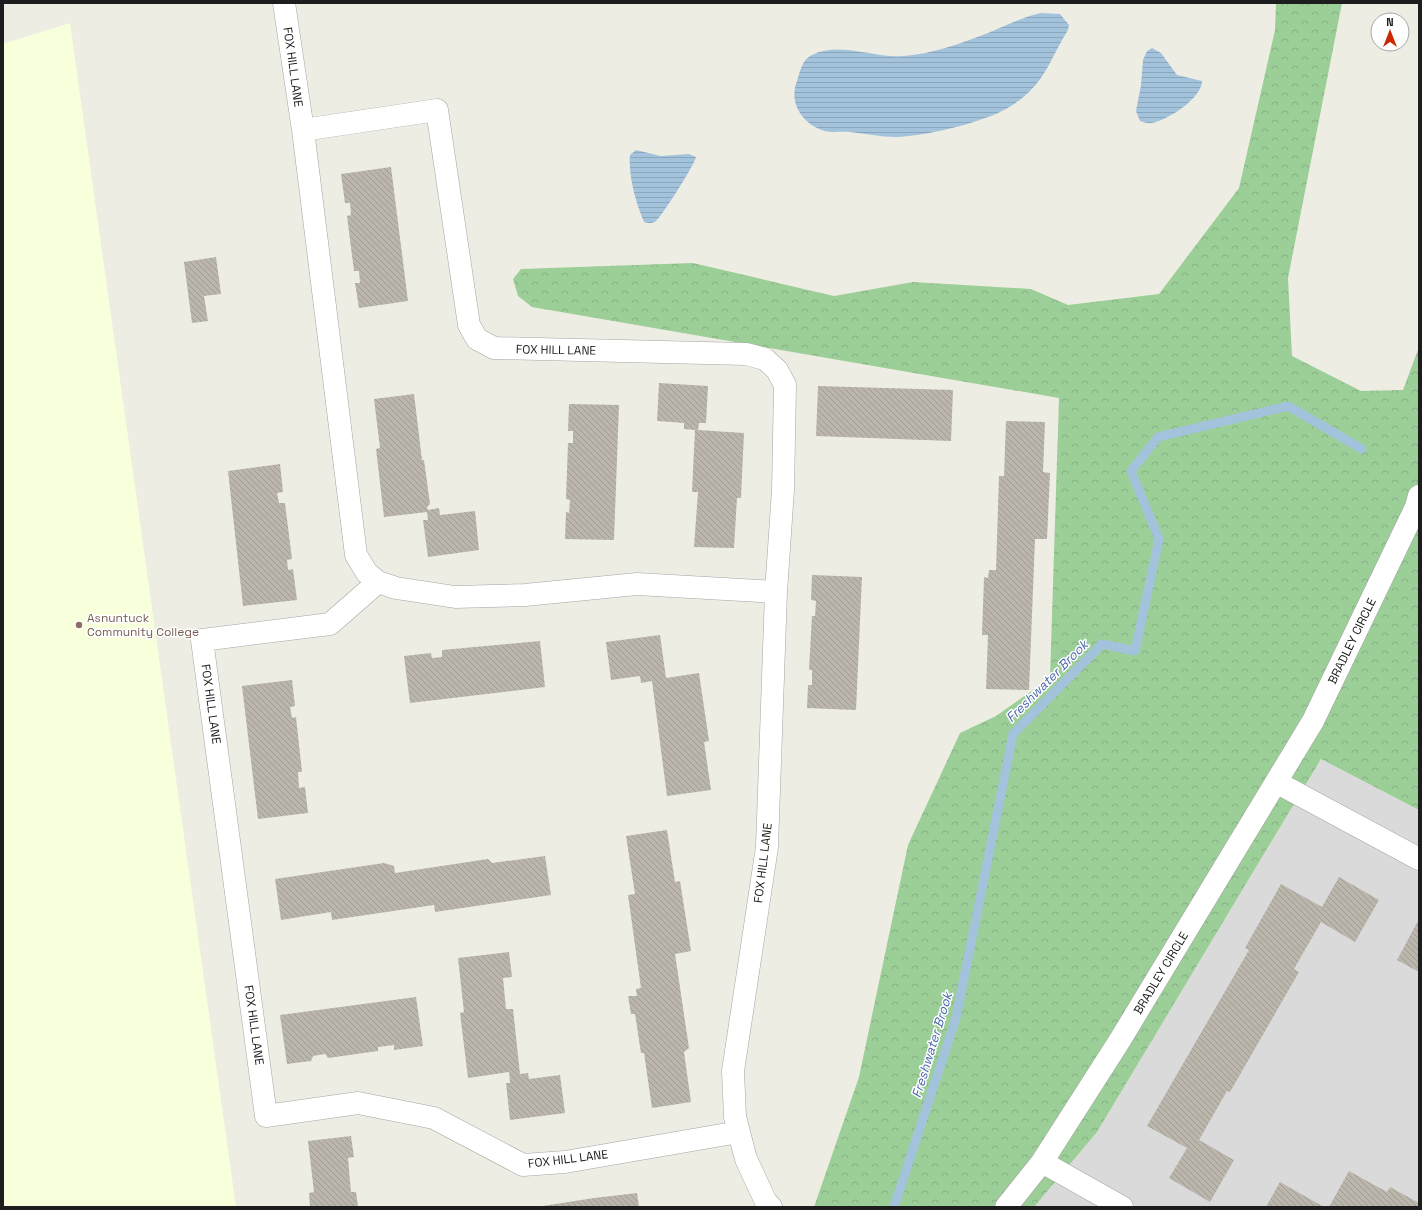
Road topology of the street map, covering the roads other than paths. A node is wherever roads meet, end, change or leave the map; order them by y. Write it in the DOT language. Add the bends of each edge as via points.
graph roads {
  1 [pos="284,3"];
  2 [pos="303,130"];
  3 [pos="1419,496"];
  4 [pos="378,582"];
  5 [pos="776,592"];
  6 [pos="1276,782"];
  7 [pos="1419,859"];
  8 [pos="739,1132"];
  9 [pos="1042,1162"];
  10 [pos="771,1207"];
  11 [pos="1006,1207"];
  12 [pos="1122,1207"];
  1 -- 2 [label="street, FOX HILL LANE"];
  2 -- 4 [label="street, FOX HILL LANE" via="356,555 367,573"];
  2 -- 5 [label="street, FOX HILL LANE" via="438,110 469,325 477,339 494,348 746,354 765,359 777,370 785,385 783,490"];
  3 -- 6 [label="street, BRADLEY CIRCLE" via="1313,721"];
  4 -- 5 [label="street, FOX HILL LANE" via="396,588 455,597 637,584"];
  4 -- 8 [label="street, FOX HILL LANE" via="330,624 202,640 266,1116 358,1103 434,1118 523,1165 565,1162"];
  5 -- 8 [label="street, FOX HILL LANE" via="767,846 733,1070 735,1118"];
  6 -- 7 [label="street"];
  6 -- 9 [label="street, BRADLEY CIRCLE" via="1120,1040"];
  8 -- 10 [label="street, FOX HILL LANE" via="746,1159 766,1202"];
  9 -- 11 [label="street, BRADLEY CIRCLE"];
  9 -- 12 [label="street"];
}
